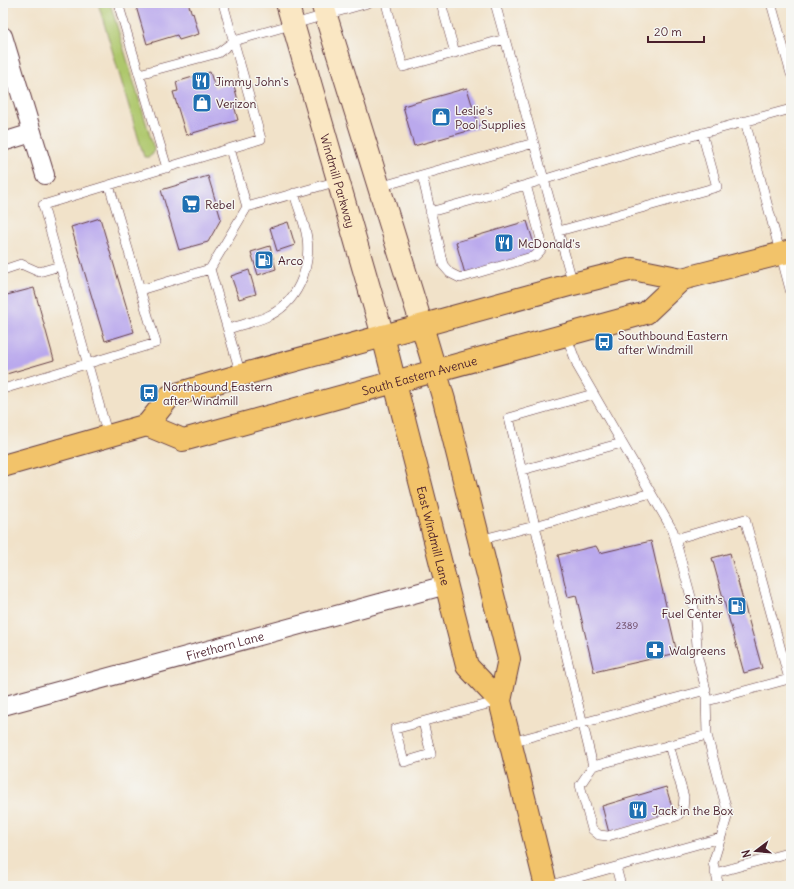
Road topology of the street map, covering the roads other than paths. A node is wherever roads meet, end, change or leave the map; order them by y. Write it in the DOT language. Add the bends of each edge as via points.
graph roads {
  1 [pos="118,3"];
  2 [pos="223,3"];
  3 [pos="287,3"];
  4 [pos="368,3"];
  5 [pos="386,3"];
  6 [pos="440,3"];
  7 [pos="495,3"];
  8 [pos="771,3"];
  9 [pos="324,9"];
  10 [pos="293,24"];
  11 [pos="3,36"];
  12 [pos="505,39"];
  13 [pos="234,41"];
  14 [pos="455,53"];
  15 [pos="139,74"];
  16 [pos="791,74"];
  17 [pos="791,109"];
  18 [pos="746,121"];
  19 [pos="32,133"];
  20 [pos="702,133"];
  21 [pos="3,142"];
  22 [pos="534,143"];
  23 [pos="230,149"];
  24 [pos="167,168"];
  25 [pos="45,175"];
  26 [pos="422,175"];
  27 [pos="544,179"];
  28 [pos="339,180"];
  29 [pos="109,185"];
  30 [pos="526,185"];
  31 [pos="379,187"];
  32 [pos="294,193"];
  33 [pos="247,207"];
  34 [pos="430,212"];
  35 [pos="559,231"];
  36 [pos="786,252"];
  37 [pos="60,266"];
  38 [pos="210,269"];
  39 [pos="3,270"];
  40 [pos="682,279"];
  41 [pos="573,284"];
  42 [pos="140,290"];
  43 [pos="791,293"];
  44 [pos="422,326"];
  45 [pos="228,329"];
  46 [pos="566,335"];
  47 [pos="383,336"];
  48 [pos="389,359"];
  49 [pos="88,363"];
  50 [pos="435,370"];
  51 [pos="241,375"];
  52 [pos="395,382"];
  53 [pos="3,389"];
  54 [pos="593,394"];
  55 [pos="147,425"];
  56 [pos="108,436"];
  57 [pos="622,443"];
  58 [pos="3,466"];
  59 [pos="522,470"];
  60 [pos="651,493"];
  61 [pos="535,526"];
  62 [pos="675,539"];
  63 [pos="479,540"];
  64 [pos="446,585"];
  65 [pos="706,690"];
  66 [pos="500,701"];
  67 [pos="707,701"];
  68 [pos="3,706"];
  69 [pos="423,722"];
  70 [pos="582,723"];
  71 [pos="707,735"];
  72 [pos="510,742"];
  73 [pos="669,745"];
  74 [pos="593,766"];
  75 [pos="720,838"];
  76 [pos="791,852"];
  77 [pos="616,867"];
  78 [pos="715,873"];
  79 [pos="547,886"];
  80 [pos="621,886"];
  81 [pos="719,886"];
  1 -- 15 [label="lane"];
  2 -- 13 [label="lane"];
  3 -- 10 [label="main road, Windmill Parkway"];
  4 -- 9 [label="lane"];
  5 -- 14 [label="lane" via="403,67"];
  6 -- 14 [label="lane"];
  7 -- 12 [label="lane"];
  8 -- 16 [label="lane"];
  9 -- 10 [label="lane"];
  9 -- 31 [label="main road"];
  10 -- 13 [label="lane"];
  10 -- 28 [label="main road, Windmill Parkway"];
  11 -- 19 [label="street"];
  12 -- 14 [label="lane"];
  12 -- 22 [label="lane"];
  13 -- 15 [label="lane" via="218,53"];
  13 -- 23 [label="lane" via="261,139"];
  15 -- 24 [label="lane"];
  17 -- 18 [label="lane"];
  18 -- 20 [label="lane"];
  18 -- 36 [label="lane"];
  19 -- 21 [label="street"];
  19 -- 25 [label="street"];
  20 -- 27 [label="lane"];
  20 -- 35 [label="lane" via="717,187"];
  22 -- 26 [label="lane"];
  22 -- 27 [label="lane"];
  23 -- 24 [label="lane"];
  23 -- 33 [label="lane"];
  24 -- 29 [label="lane"];
  26 -- 31 [label="lane"];
  26 -- 34 [label="lane"];
  27 -- 30 [label="lane"];
  27 -- 35 [label="lane"];
  28 -- 32 [label="lane"];
  28 -- 47 [label="main road, Windmill Parkway"];
  29 -- 37 [label="lane" via="43,205"];
  29 -- 42 [label="lane"];
  30 -- 34 [label="lane"];
  30 -- 34 [label="lane" via="541,239 541,250 535,256 460,278 443,266"];
  31 -- 44 [label="main road"];
  32 -- 33 [label="lane"];
  32 -- 45 [label="lane" via="306,237 307,258 303,277 295,293 282,308 267,317"];
  33 -- 38 [label="lane"];
  35 -- 41 [label="lane"];
  36 -- 40 [label="main road, South Eastern Avenue"];
  36 -- 43 [label="lane"];
  37 -- 39 [label="lane" via="39,272 21,264"];
  37 -- 49 [label="lane"];
  38 -- 42 [label="lane"];
  38 -- 45 [label="lane"];
  40 -- 41 [label="main road, South Eastern Avenue" via="633,269"];
  40 -- 46 [label="main road, South Eastern Avenue" via="646,313"];
  41 -- 44 [label="main road, South Eastern Avenue"];
  42 -- 49 [label="lane" via="156,343"];
  44 -- 47 [label="main road, South Eastern Avenue"];
  44 -- 50 [label="main road, East Windmill Lane"];
  45 -- 51 [label="lane"];
  46 -- 50 [label="main road, South Eastern Avenue"];
  46 -- 54 [label="lane" via="578,367"];
  47 -- 48 [label="main road, Windmill Parkway"];
  47 -- 51 [label="main road, South Eastern Avenue"];
  48 -- 52 [label="main road, East Windmill Lane"];
  49 -- 53 [label="lane"];
  49 -- 56 [label="lane"];
  50 -- 52 [label="main road, South Eastern Avenue"];
  50 -- 63 [label="main road, East Windmill Lane"];
  51 -- 55 [label="main road, South Eastern Avenue" via="170,396"];
  52 -- 55 [label="main road, South Eastern Avenue" via="183,440"];
  52 -- 64 [label="main road, East Windmill Lane"];
  54 -- 57 [label="lane"];
  54 -- 59 [label="lane" via="509,418"];
  55 -- 56 [label="main road"];
  56 -- 58 [label="main road"];
  57 -- 59 [label="lane"];
  57 -- 60 [label="lane"];
  59 -- 61 [label="lane"];
  60 -- 61 [label="lane"];
  60 -- 62 [label="lane"];
  61 -- 63 [label="lane"];
  61 -- 70 [label="lane"];
  62 -- 65 [label="lane" via="694,608 698,658"];
  62 -- 67 [label="lane" via="745,518 789,679"];
  63 -- 66 [label="main road, East Windmill Lane" via="509,659"];
  64 -- 66 [label="main road, East Windmill Lane" via="467,666"];
  64 -- 68 [label="street, Firethorn Lane"];
  65 -- 67 [label="lane"];
  65 -- 70 [label="lane"];
  66 -- 69 [label="lane"];
  66 -- 72 [label="main road, East Windmill Lane"];
  67 -- 71 [label="lane"];
  69 -- 69 [label="lane" via="395,729 404,762 431,754"];
  70 -- 72 [label="lane"];
  70 -- 74 [label="lane"];
  71 -- 73 [label="lane"];
  71 -- 75 [label="lane" via="728,814"];
  72 -- 79 [label="main road, East Windmill Lane"];
  73 -- 74 [label="lane"];
  73 -- 74 [label="lane" via="684,797 683,810 677,816 608,836 599,835 592,829 580,784"];
  75 -- 77 [label="lane"];
  75 -- 78 [label="lane" via="712,863"];
  76 -- 78 [label="lane"];
  77 -- 79 [label="lane"];
  77 -- 80 [label="lane"];
  78 -- 81 [label="lane"];
}
